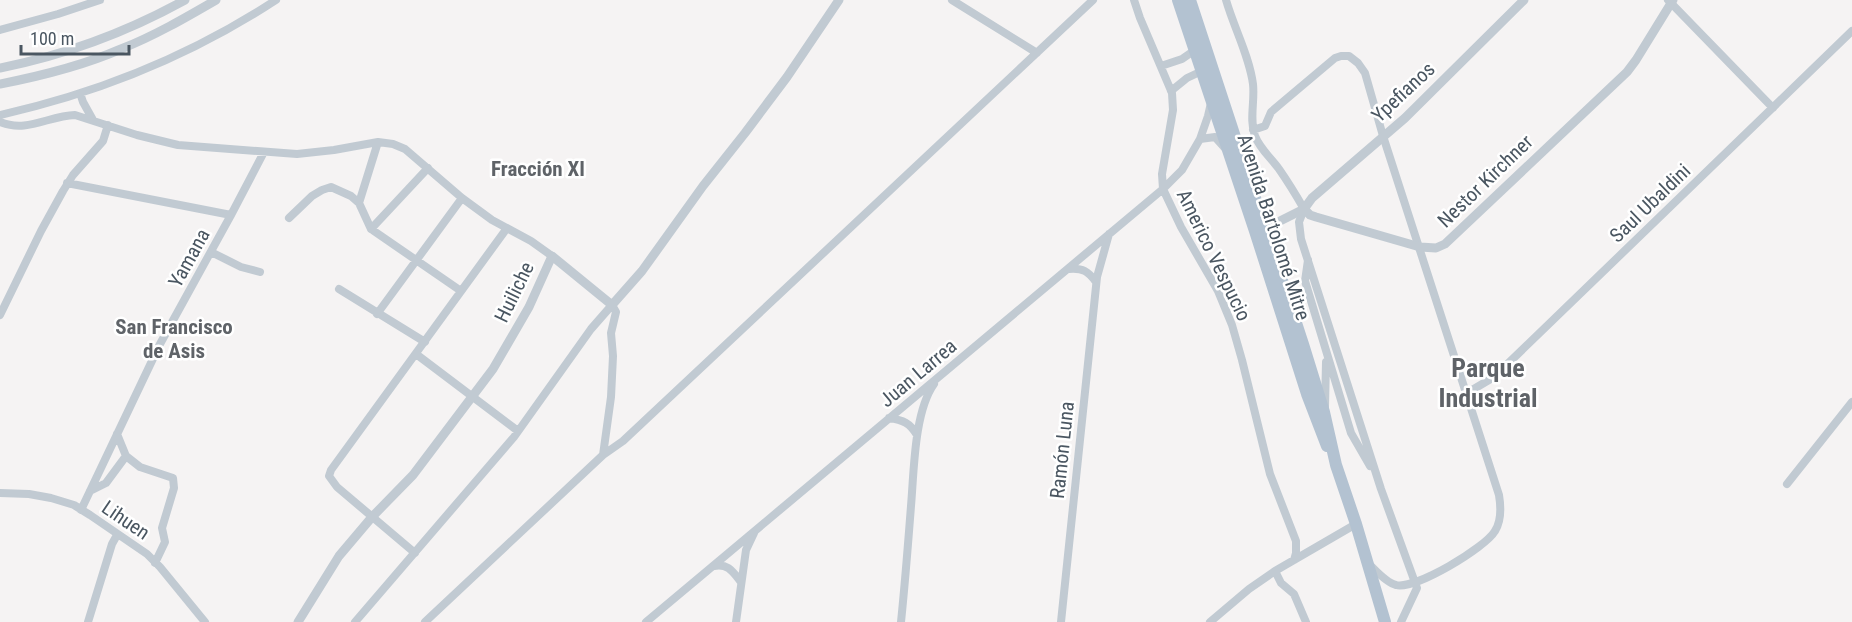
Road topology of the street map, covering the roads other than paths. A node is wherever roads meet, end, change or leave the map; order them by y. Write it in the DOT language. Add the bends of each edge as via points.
graph roads {
  1 [pos="100,0"];
  2 [pos="185,0"];
  3 [pos="216,0"];
  4 [pos="276,0"];
  5 [pos="838,0"];
  6 [pos="952,0"];
  7 [pos="1092,0"];
  8 [pos="1134,0"];
  9 [pos="1178,0"];
  10 [pos="1190,0"];
  11 [pos="1226,0"];
  12 [pos="1524,0"];
  13 [pos="1671,1"];
  14 [pos="0,30"];
  15 [pos="1852,31"];
  16 [pos="1195,50"];
  17 [pos="1037,53"];
  18 [pos="1161,66"];
  19 [pos="0,68"];
  20 [pos="1202,71"];
  21 [pos="0,84"];
  22 [pos="1172,91"];
  23 [pos="80,93"];
  24 [pos="1211,99"];
  25 [pos="1773,108"];
  26 [pos="0,115"];
  27 [pos="93,120"];
  28 [pos="0,122"];
  29 [pos="108,125"];
  30 [pos="1253,130"];
  31 [pos="1383,136"];
  32 [pos="1200,139"];
  33 [pos="378,142"];
  34 [pos="264,152"];
  35 [pos="1230,154"];
  36 [pos="428,168"];
  37 [pos="67,183"];
  38 [pos="1163,189"];
  39 [pos="462,198"];
  40 [pos="359,203"];
  41 [pos="1305,208"];
  42 [pos="231,215"];
  43 [pos="289,218"];
  44 [pos="507,228"];
  45 [pos="1266,228"];
  46 [pos="371,229"];
  47 [pos="1109,234"];
  48 [pos="1420,247"];
  49 [pos="211,252"];
  50 [pos="552,256"];
  51 [pos="416,259"];
  52 [pos="1308,260"];
  53 [pos="1067,269"];
  54 [pos="260,272"];
  55 [pos="1096,282"];
  56 [pos="339,289"];
  57 [pos="461,291"];
  58 [pos="612,305"];
  59 [pos="377,314"];
  60 [pos="0,315"];
  61 [pos="425,342"];
  62 [pos="1326,350"];
  63 [pos="416,354"];
  64 [pos="939,377"];
  65 [pos="1467,393"];
  66 [pos="472,396"];
  67 [pos="1852,402"];
  68 [pos="1325,415"];
  69 [pos="889,418"];
  70 [pos="519,432"];
  71 [pos="117,434"];
  72 [pos="917,435"];
  73 [pos="126,456"];
  74 [pos="601,458"];
  75 [pos="1336,465"];
  76 [pos="1377,478"];
  77 [pos="1787,484"];
  78 [pos="90,491"];
  79 [pos="0,493"];
  80 [pos="81,510"];
  81 [pos="372,517"];
  82 [pos="1356,524"];
  83 [pos="755,531"];
  84 [pos="117,535"];
  85 [pos="415,553"];
  86 [pos="1294,560"];
  87 [pos="155,562"];
  88 [pos="1367,563"];
  89 [pos="712,567"];
  90 [pos="1275,571"];
  91 [pos="741,582"];
  92 [pos="1416,583"];
  93 [pos="88,622"];
  94 [pos="205,622"];
  95 [pos="298,622"];
  96 [pos="355,622"];
  97 [pos="425,622"];
  98 [pos="646,622"];
  99 [pos="736,622"];
  100 [pos="901,622"];
  101 [pos="1061,622"];
  102 [pos="1210,622"];
  103 [pos="1306,622"];
  104 [pos="1385,622"];
  105 [pos="1401,622"];
  1 -- 14 [label="street"];
  2 -- 19 [label="street" via="98,41"];
  3 -- 21 [label="street" via="120,50 55,72"];
  4 -- 23 [label="street" via="179,55"];
  5 -- 58 [label="street" via="746,133"];
  6 -- 17 [label="street"];
  7 -- 17 [label="street"];
  8 -- 18 [label="street, Americo Vespucio"];
  9 -- 16 [label="main road, Avenida Bartolomé Mitre"];
  10 -- 45 [label="main road, Avenida Bartolomé Mitre"];
  11 -- 30 [label="street" via="1252,83"];
  12 -- 31 [label="street, Ypefianos"];
  13 -- 25 [label="street"];
  13 -- 48 [label="street, Nestor Kirchner" via="1627,72 1455,236 1436,248"];
  15 -- 25 [label="street, Saul Ubaldini"];
  16 -- 18 [label="street"];
  16 -- 20 [label="main road, Avenida Bartolomé Mitre"];
  17 -- 74 [label="street"];
  18 -- 22 [label="street, Americo Vespucio"];
  20 -- 22 [label="street"];
  20 -- 24 [label="main road, Avenida Bartolomé Mitre"];
  22 -- 38 [label="street, Americo Vespucio"];
  23 -- 26 [label="street"];
  23 -- 27 [label="street"];
  24 -- 32 [label="street, Juan Larrea"];
  24 -- 35 [label="main road, Avenida Bartolomé Mitre"];
  25 -- 65 [label="street, Saul Ubaldini" via="1494,377"];
  27 -- 28 [label="street" via="65,115 23,127"];
  27 -- 29 [label="street"];
  29 -- 34 [label="street" via="178,145"];
  29 -- 37 [label="street" via="103,141"];
  30 -- 31 [label="street" via="1266,126 1271,112 1335,57 1349,56 1365,73"];
  30 -- 41 [label="street"];
  31 -- 41 [label="street, Ypefianos"];
  31 -- 48 [label="street"];
  32 -- 35 [label="street" via="1215,137"];
  32 -- 38 [label="street, Juan Larrea" via="1182,170"];
  33 -- 34 [label="street" via="309,153"];
  33 -- 36 [label="street" via="405,149"];
  33 -- 40 [label="street"];
  34 -- 42 [label="street, Yamana"];
  35 -- 75 [label="main road, Avenida Bartolomé Mitre" via="1307,394"];
  36 -- 39 [label="street"];
  36 -- 46 [label="street"];
  37 -- 42 [label="street"];
  37 -- 60 [label="street"];
  38 -- 47 [label="street, Juan Larrea"];
  38 -- 86 [label="street, Americo Vespucio" via="1232,325 1270,474 1296,541"];
  39 -- 44 [label="street"];
  39 -- 51 [label="street"];
  40 -- 43 [label="street" via="331,187 312,196"];
  40 -- 46 [label="street"];
  41 -- 45 [label="street"];
  41 -- 48 [label="street, Nestor Kirchner" via="1310,215"];
  41 -- 52 [label="street" via="1299,231"];
  42 -- 49 [label="street, Yamana"];
  44 -- 50 [label="street"];
  44 -- 57 [label="street"];
  45 -- 68 [label="main road, Avenida Bartolomé Mitre"];
  46 -- 51 [label="street"];
  47 -- 53 [label="street, Juan Larrea"];
  47 -- 55 [label="street, Ramón Luna"];
  48 -- 65 [label="street"];
  49 -- 54 [label="street"];
  49 -- 71 [label="street, Yamana" via="160,344"];
  50 -- 58 [label="street, Huiliche"];
  50 -- 66 [label="street, Huiliche" via="511,340"];
  51 -- 57 [label="street"];
  51 -- 59 [label="street"];
  52 -- 62 [label="street" via="1305,281"];
  52 -- 76 [label="street"];
  53 -- 55 [label="street" via="1089,272"];
  53 -- 64 [label="street, Juan Larrea"];
  55 -- 101 [label="street, Ramón Luna"];
  56 -- 59 [label="street"];
  57 -- 61 [label="street"];
  58 -- 70 [label="street"];
  58 -- 74 [label="street" via="616,312 611,333 611,397"];
  59 -- 61 [label="street"];
  61 -- 63 [label="street"];
  62 -- 68 [label="street"];
  62 -- 76 [label="street" via="1351,433"];
  63 -- 66 [label="street"];
  63 -- 81 [label="street" via="329,476"];
  64 -- 69 [label="street, Juan Larrea"];
  64 -- 72 [label="street" via="929,391"];
  65 -- 92 [label="street" via="1499,495 1501,515 1494,534 1471,552"];
  66 -- 70 [label="street"];
  66 -- 81 [label="street, Huiliche" via="413,475"];
  67 -- 77 [label="street"];
  68 -- 75 [label="main road, Avenida Bartolomé Mitre"];
  69 -- 72 [label="street" via="902,420"];
  69 -- 83 [label="street, Juan Larrea"];
  70 -- 85 [label="street"];
  71 -- 73 [label="street"];
  71 -- 78 [label="street, Yamana"];
  72 -- 100 [label="street"];
  73 -- 78 [label="street" via="106,483"];
  73 -- 87 [label="street" via="140,467 173,478 174,488 162,528 165,542"];
  74 -- 97 [label="street"];
  75 -- 82 [label="main road, Avenida Bartolomé Mitre"];
  76 -- 92 [label="street"];
  78 -- 80 [label="street, Yamana"];
  79 -- 80 [label="street, Lihuen" via="51,498"];
  80 -- 84 [label="street, Lihuen"];
  81 -- 85 [label="street"];
  81 -- 95 [label="street, Huiliche" via="333,566"];
  82 -- 86 [label="street"];
  82 -- 88 [label="main road, Avenida Bartolomé Mitre"];
  83 -- 89 [label="street, Juan Larrea"];
  83 -- 91 [label="street" via="746,550"];
  84 -- 87 [label="street, Lihuen"];
  84 -- 93 [label="street"];
  85 -- 96 [label="street"];
  86 -- 90 [label="street"];
  87 -- 94 [label="street, Lihuen"];
  88 -- 92 [label="street" via="1395,585"];
  88 -- 104 [label="main road, Avenida Bartolomé Mitre"];
  89 -- 91 [label="street" via="721,564 729,568"];
  89 -- 98 [label="street, Juan Larrea"];
  90 -- 102 [label="street"];
  90 -- 103 [label="street" via="1281,583 1294,594"];
  91 -- 99 [label="street"];
  92 -- 105 [label="street" via="1416,594"];
}
